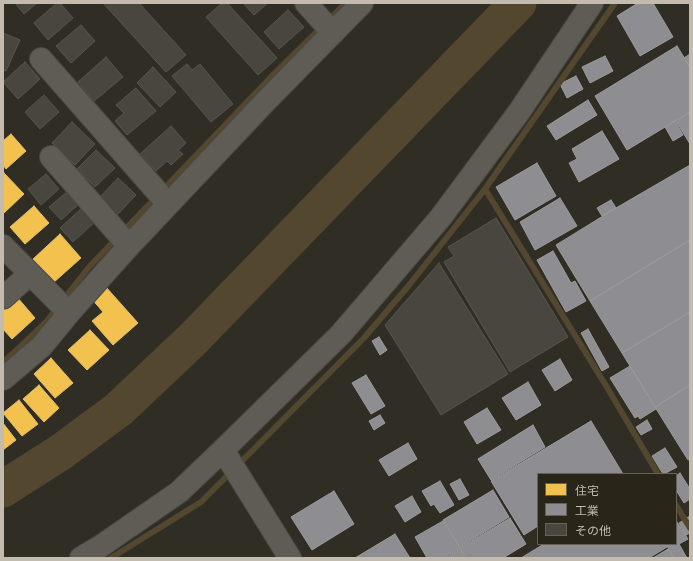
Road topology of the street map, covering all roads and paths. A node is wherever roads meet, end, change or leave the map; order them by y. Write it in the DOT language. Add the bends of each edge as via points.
graph roads {
  1 [pos="362,3"];
  2 [pos="592,3"];
  3 [pos="322,21"];
  4 [pos="41,59"];
  5 [pos="51,157"];
  6 [pos="162,197"];
  7 [pos="123,239"];
  8 [pos="3,246"];
  9 [pos="30,274"];
  10 [pos="3,298"];
  11 [pos="62,306"];
  12 [pos="3,379"];
  13 [pos="230,461"];
  14 [pos="81,558"];
  15 [pos="290,558"];
  1 -- 3 [label="street"];
  2 -- 13 [label="street" via="519,112 441,217"];
  3 -- 6 [label="street"];
  4 -- 6 [label="street"];
  5 -- 7 [label="street"];
  6 -- 7 [label="street"];
  7 -- 11 [label="street"];
  8 -- 9 [label="street"];
  9 -- 10 [label="street"];
  9 -- 11 [label="street"];
  11 -- 12 [label="street" via="42,346"];
  13 -- 14 [label="street"];
  13 -- 15 [label="street"];
}
